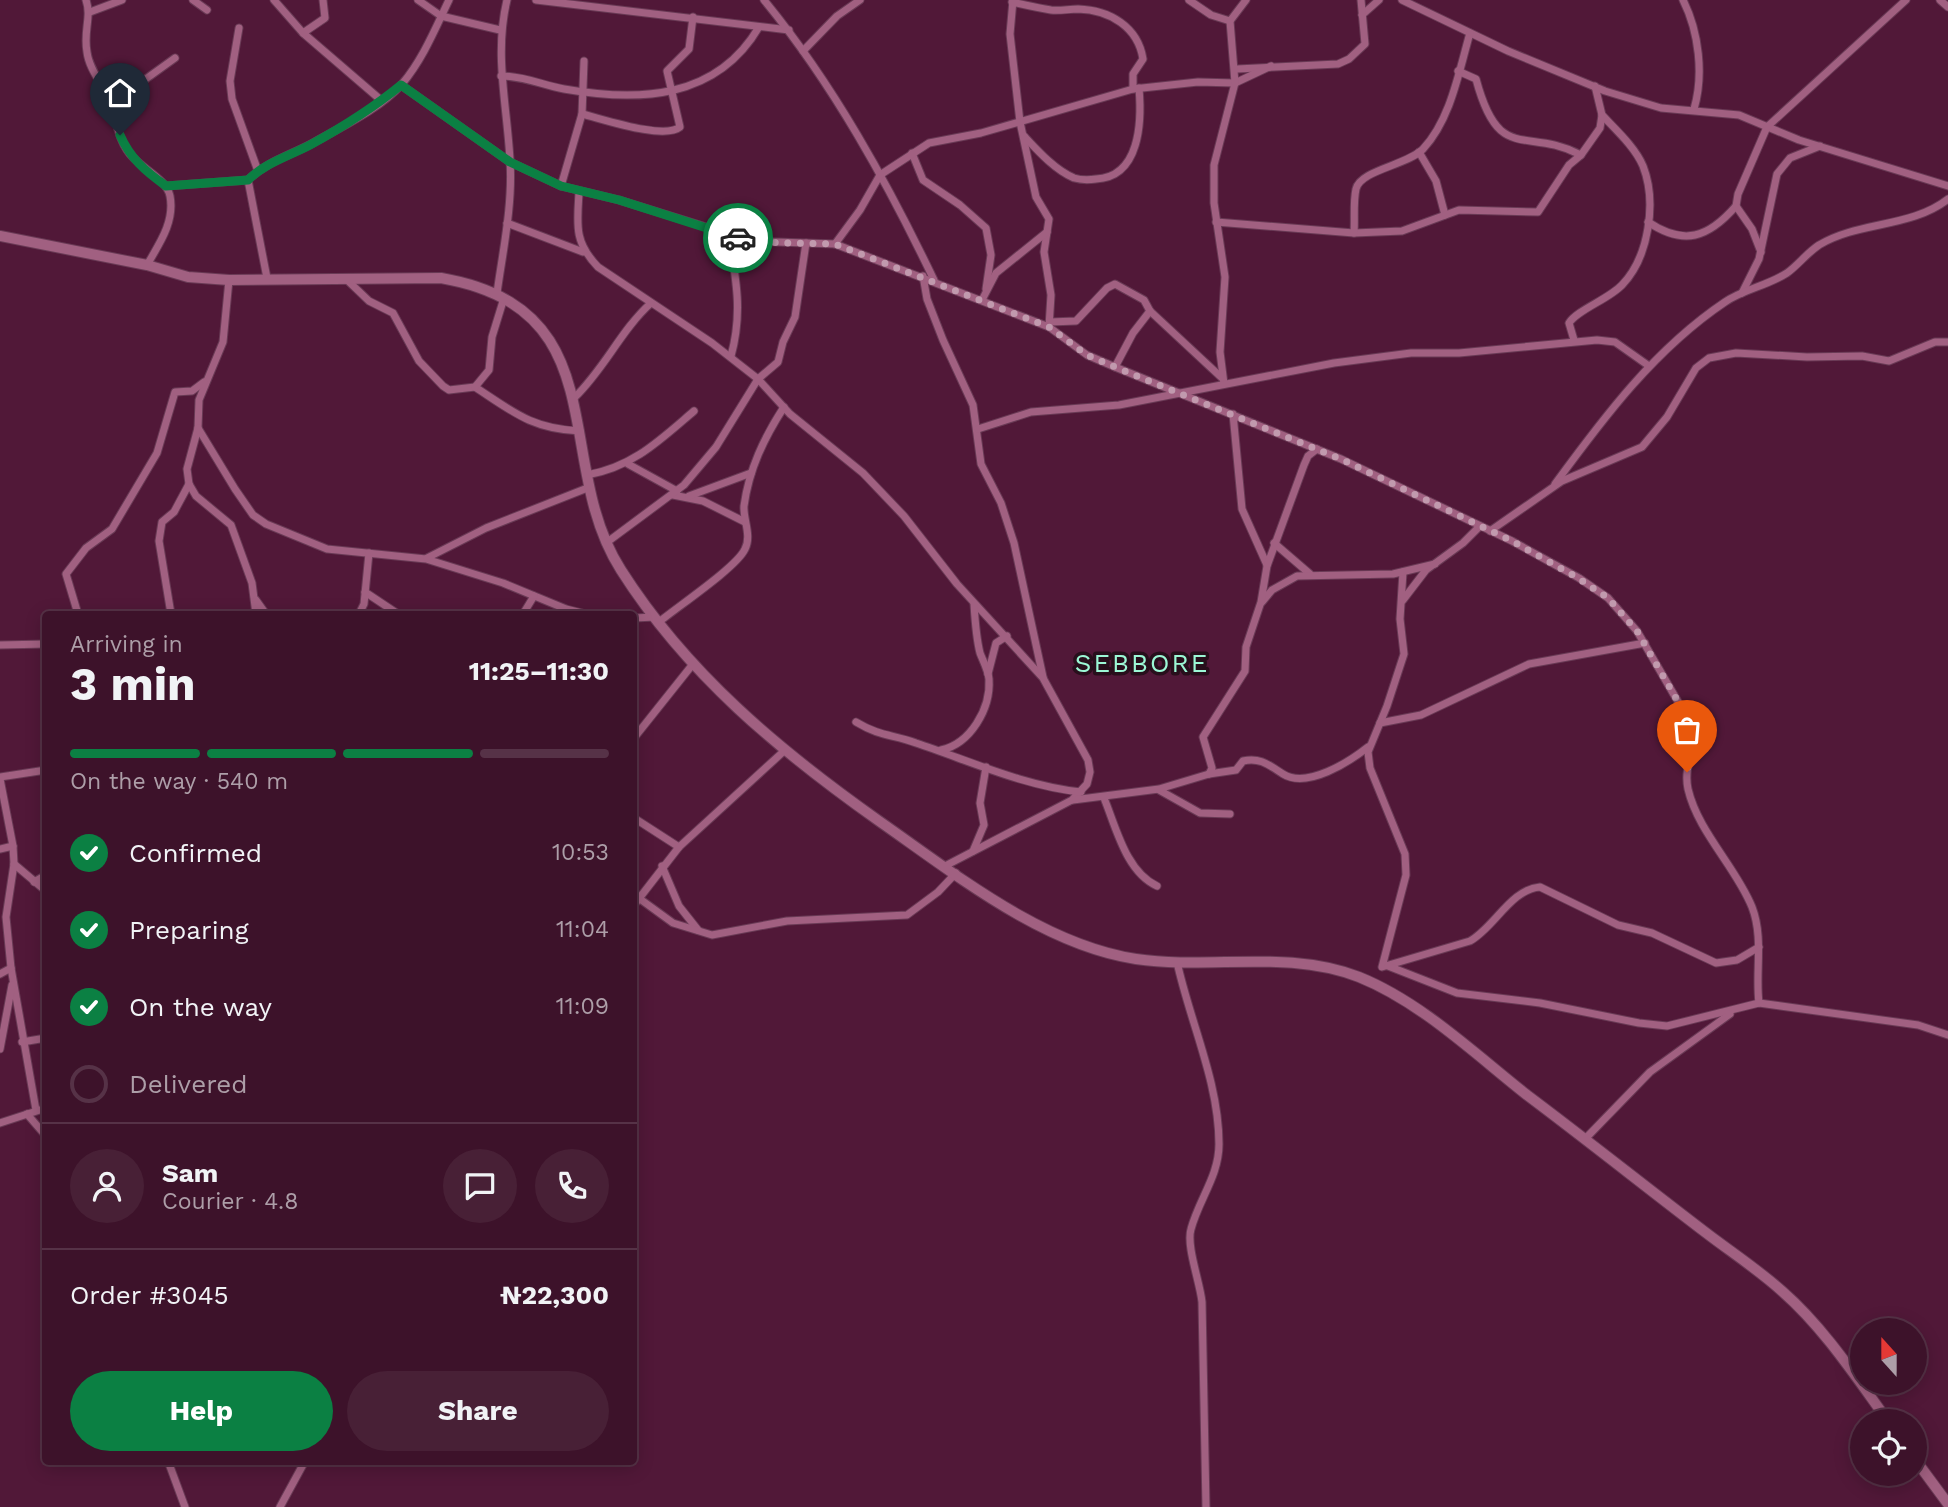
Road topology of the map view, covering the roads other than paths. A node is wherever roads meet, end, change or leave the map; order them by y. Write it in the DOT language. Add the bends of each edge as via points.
graph roads {
  1 [pos="86,0"];
  2 [pos="121,0"];
  3 [pos="193,0"];
  4 [pos="274,0"];
  5 [pos="323,0"];
  6 [pos="418,0"];
  7 [pos="449,0"];
  8 [pos="507,0"];
  9 [pos="536,0"];
  10 [pos="764,0"];
  11 [pos="860,0"];
  12 [pos="1189,0"];
  13 [pos="1246,0"];
  14 [pos="1361,0"];
  15 [pos="1378,0"];
  16 [pos="1683,0"];
  17 [pos="1906,0"];
  18 [pos="1940,0"];
  19 [pos="1012,1"];
  20 [pos="1404,1"];
  21 [pos="606,4"];
  22 [pos="1948,7"];
  23 [pos="207,10"];
  24 [pos="90,12"];
  25 [pos="1362,15"];
  26 [pos="441,16"];
  27 [pos="693,17"];
  28 [pos="1230,21"];
  29 [pos="759,27"];
  30 [pos="239,28"];
  31 [pos="500,30"];
  32 [pos="789,30"];
  33 [pos="303,33"];
  34 [pos="1470,33"];
  35 [pos="803,51"];
  36 [pos="175,58"];
  37 [pos="584,61"];
  38 [pos="1271,66"];
  39 [pos="1237,69"];
  40 [pos="1458,71"];
  41 [pos="501,76"];
  42 [pos="1236,83"];
  43 [pos="401,85"];
  44 [pos="1595,86"];
  45 [pos="1136,88"];
  46 [pos="584,92"];
  47 [pos="674,92"];
  48 [pos="382,101"];
  49 [pos="111,104"];
  50 [pos="1694,109"];
  51 [pos="582,114"];
  52 [pos="1602,115"];
  53 [pos="1020,122"];
  54 [pos="1767,127"];
  55 [pos="1023,136"];
  56 [pos="1820,146"];
  57 [pos="1419,152"];
  58 [pos="912,153"];
  59 [pos="1581,155"];
  60 [pos="510,162"];
  61 [pos="258,171"];
  62 [pos="880,175"];
  63 [pos="248,180"];
  64 [pos="166,186"];
  65 [pos="561,186"];
  66 [pos="1948,186"];
  67 [pos="579,192"];
  68 [pos="1948,199"];
  69 [pos="1736,206"];
  70 [pos="1445,215"];
  71 [pos="1216,222"];
  72 [pos="1648,222"];
  73 [pos="507,223"];
  74 [pos="1047,232"];
  75 [pos="1354,233"];
  76 [pos="729,235"];
  77 [pos="0,236"];
  78 [pos="806,243"];
  79 [pos="835,244"];
  80 [pos="583,252"];
  81 [pos="1761,252"];
  82 [pos="147,265"];
  83 [pos="923,276"];
  84 [pos="267,278"];
  85 [pos="345,278"];
  86 [pos="229,280"];
  87 [pos="934,280"];
  88 [pos="986,289"];
  89 [pos="1742,293"];
  90 [pos="501,296"];
  91 [pos="982,300"];
  92 [pos="651,303"];
  93 [pos="1150,311"];
  94 [pos="1050,324"];
  95 [pos="1574,340"];
  96 [pos="1948,342"];
  97 [pos="731,356"];
  98 [pos="1650,366"];
  99 [pos="1115,367"];
  100 [pos="758,379"];
  101 [pos="206,380"];
  102 [pos="1223,381"];
  103 [pos="475,387"];
  104 [pos="1184,394"];
  105 [pos="575,397"];
  106 [pos="784,407"];
  107 [pos="694,411"];
  108 [pos="1233,414"];
  109 [pos="198,428"];
  110 [pos="978,429"];
  111 [pos="580,430"];
  112 [pos="1306,445"];
  113 [pos="1317,449"];
  114 [pos="1308,456"];
  115 [pos="628,464"];
  116 [pos="751,473"];
  117 [pos="589,481"];
  118 [pos="189,484"];
  119 [pos="1550,490"];
  120 [pos="675,493"];
  121 [pos="688,496"];
  122 [pos="745,522"];
  123 [pos="1479,527"];
  124 [pos="1490,531"];
  125 [pos="606,543"];
  126 [pos="1274,544"];
  127 [pos="369,553"];
  128 [pos="426,559"];
  129 [pos="1435,564"];
  130 [pos="1267,566"];
  131 [pos="1403,572"];
  132 [pos="1310,574"];
  133 [pos="365,592"];
  134 [pos="534,596"];
  135 [pos="256,600"];
  136 [pos="1403,601"];
  137 [pos="1261,602"];
  138 [pos="974,603"];
  139 [pos="77,611"];
  140 [pos="171,611"];
  141 [pos="256,611"];
  142 [pos="264,611"];
  143 [pos="360,611"];
  144 [pos="394,611"];
  145 [pos="525,611"];
  146 [pos="577,611"];
  147 [pos="637,618"];
  148 [pos="657,619"];
  149 [pos="1007,636"];
  150 [pos="1645,643"];
  151 [pos="42,644"];
  152 [pos="0,645"];
  153 [pos="693,664"];
  154 [pos="988,674"];
  155 [pos="1043,678"];
  156 [pos="856,722"];
  157 [pos="1380,723"];
  158 [pos="637,734"];
  159 [pos="1371,744"];
  160 [pos="936,750"];
  161 [pos="784,751"];
  162 [pos="986,767"];
  163 [pos="42,771"];
  164 [pos="1209,774"];
  165 [pos="0,778"];
  166 [pos="1159,789"];
  167 [pos="1081,792"];
  168 [pos="1104,798"];
  169 [pos="1072,800"];
  170 [pos="1230,814"];
  171 [pos="637,820"];
  172 [pos="13,846"];
  173 [pos="679,847"];
  174 [pos="0,849"];
  175 [pos="972,852"];
  176 [pos="14,864"];
  177 [pos="662,866"];
  178 [pos="945,866"];
  179 [pos="956,873"];
  180 [pos="42,877"];
  181 [pos="34,882"];
  182 [pos="1157,886"];
  183 [pos="42,888"];
  184 [pos="640,899"];
  185 [pos="637,902"];
  186 [pos="698,930"];
  187 [pos="8,942"];
  188 [pos="0,946"];
  189 [pos="1759,947"];
  190 [pos="1177,962"];
  191 [pos="1384,967"];
  192 [pos="11,968"];
  193 [pos="0,974"];
  194 [pos="13,981"];
  195 [pos="1377,985"];
  196 [pos="1759,1003"];
  197 [pos="1733,1011"];
  198 [pos="1948,1035"];
  199 [pos="42,1039"];
  200 [pos="22,1042"];
  201 [pos="0,1049"];
  202 [pos="42,1109"];
  203 [pos="36,1110"];
  204 [pos="27,1114"];
  205 [pos="0,1124"];
  206 [pos="42,1131"];
  207 [pos="1585,1139"];
  208 [pos="1879,1409"];
  209 [pos="169,1465"];
  210 [pos="303,1465"];
  211 [pos="1927,1476"];
  212 [pos="1948,1504"];
  213 [pos="185,1507"];
  214 [pos="280,1507"];
  215 [pos="1206,1507"];
  1 -- 24 [label="street"];
  2 -- 24 [label="street"];
  3 -- 23 [label="street"];
  4 -- 33 [label="street"];
  5 -- 33 [label="street" via="325,18"];
  6 -- 26 [label="street"];
  7 -- 26 [label="street"];
  8 -- 31 [label="street"];
  9 -- 21 [label="street"];
  10 -- 32 [label="street"];
  11 -- 35 [label="street"];
  12 -- 28 [label="street"];
  13 -- 28 [label="street"];
  14 -- 25 [label="street"];
  15 -- 25 [label="street"];
  16 -- 50 [label="street" via="1701,77"];
  17 -- 54 [label="street"];
  18 -- 22 [label="street"];
  19 -- 45 [label="street" via="1053,10 1080,9 1125,24 1136,37 1143,59 1133,74"];
  19 -- 53 [label="street" via="1010,34"];
  20 -- 34 [label="street"];
  21 -- 27 [label="street"];
  24 -- 49 [label="street" via="84,30 87,56"];
  25 -- 38 [label="street" via="1365,44 1349,59 1329,65"];
  26 -- 31 [label="street"];
  26 -- 43 [label="street"];
  27 -- 29 [label="street"];
  27 -- 47 [label="street" via="690,49 667,71"];
  28 -- 39 [label="street"];
  29 -- 32 [label="street"];
  29 -- 47 [label="street" via="729,62"];
  30 -- 61 [label="street" via="230,81 232,99"];
  31 -- 41 [label="street"];
  32 -- 35 [label="street"];
  33 -- 48 [label="street"];
  34 -- 40 [label="street"];
  34 -- 44 [label="street"];
  35 -- 62 [label="street"];
  36 -- 49 [label="street"];
  37 -- 46 [label="street"];
  38 -- 39 [label="street"];
  38 -- 42 [label="street"];
  39 -- 42 [label="street"];
  40 -- 57 [label="street" via="1439,125"];
  40 -- 59 [label="street" via="1476,79 1500,132 1518,141 1557,145"];
  41 -- 46 [label="street" via="521,76"];
  41 -- 60 [label="street"];
  42 -- 45 [label="street"];
  42 -- 71 [label="street" via="1214,164"];
  43 -- 48 [label="street"];
  43 -- 60 [label="street"];
  44 -- 50 [label="street" via="1661,108"];
  44 -- 52 [label="street"];
  45 -- 53 [label="street"];
  45 -- 55 [label="street" via="1135,149 1121,171 1108,178 1076,179"];
  46 -- 47 [label="street"];
  46 -- 51 [label="street"];
  47 -- 51 [label="street" via="677,130 651,130"];
  48 -- 61 [label="street"];
  49 -- 64 [label="street" via="126,150"];
  50 -- 54 [label="street" via="1738,115"];
  51 -- 65 [label="street"];
  52 -- 59 [label="street" via="1600,128"];
  52 -- 72 [label="street" via="1643,166"];
  53 -- 55 [label="street"];
  53 -- 58 [label="street" via="929,144"];
  54 -- 56 [label="street"];
  54 -- 69 [label="street"];
  55 -- 74 [label="street" via="1035,197 1049,219"];
  56 -- 66 [label="street"];
  56 -- 81 [label="street" via="1790,158 1777,174"];
  57 -- 70 [label="street" via="1436,181"];
  57 -- 75 [label="street" via="1410,160 1361,178 1356,187"];
  58 -- 62 [label="street"];
  58 -- 88 [label="street" via="923,180 986,228 991,255"];
  59 -- 70 [label="street" via="1569,165 1538,212 1477,209"];
  60 -- 65 [label="street"];
  60 -- 73 [label="street"];
  61 -- 63 [label="street"];
  62 -- 79 [label="street"];
  62 -- 87 [label="street"];
  63 -- 64 [label="street"];
  63 -- 84 [label="street"];
  64 -- 82 [label="street" via="171,219"];
  65 -- 67 [label="street"];
  67 -- 76 [label="street"];
  67 -- 80 [label="street" via="577,228"];
  68 -- 89 [label="street" via="1932,212 1854,231 1819,245 1787,273"];
  69 -- 72 [label="street" via="1714,226 1682,237 1664,233"];
  69 -- 81 [label="street"];
  70 -- 75 [label="street" via="1402,231"];
  71 -- 75 [label="street"];
  71 -- 102 [label="street" via="1225,277 1220,352"];
  72 -- 95 [label="street" via="1645,243 1623,284 1569,323"];
  73 -- 80 [label="street"];
  73 -- 90 [label="street"];
  74 -- 88 [label="street" via="996,273"];
  74 -- 94 [label="street" via="1044,252"];
  76 -- 78 [label="street" via="751,242"];
  76 -- 97 [label="street" via="740,308"];
  77 -- 82 [label="main road"];
  78 -- 79 [label="street"];
  78 -- 100 [label="street" via="795,317 778,362"];
  79 -- 83 [label="street"];
  80 -- 92 [label="street"];
  81 -- 89 [label="street"];
  82 -- 86 [label="main road" via="188,277"];
  83 -- 87 [label="street"];
  83 -- 110 [label="street" via="927,299 966,384"];
  84 -- 85 [label="main road"];
  84 -- 86 [label="main road"];
  85 -- 90 [label="main road" via="441,278 474,284"];
  85 -- 103 [label="street" via="369,301 393,313 419,361 443,386 449,390"];
  86 -- 101 [label="street" via="223,342"];
  87 -- 91 [label="street"];
  88 -- 91 [label="street"];
  89 -- 98 [label="street" via="1708,315"];
  90 -- 103 [label="street" via="489,370"];
  90 -- 105 [label="main road" via="552,345"];
  91 -- 94 [label="street"];
  92 -- 97 [label="street"];
  92 -- 105 [label="street" via="634,318 607,361"];
  93 -- 94 [label="street" via="1144,300 1115,284 1076,321"];
  93 -- 99 [label="street"];
  93 -- 102 [label="street"];
  94 -- 99 [label="street" via="1087,355"];
  95 -- 98 [label="street" via="1615,342"];
  95 -- 102 [label="street" via="1385,356"];
  96 -- 119 [label="street" via="1889,361 1862,356 1736,353 1709,358 1696,368 1667,417 1642,447 1582,471"];
  97 -- 100 [label="street"];
  98 -- 119 [label="street"];
  99 -- 104 [label="street"];
  100 -- 106 [label="street"];
  100 -- 120 [label="street" via="716,447"];
  101 -- 109 [label="street"];
  101 -- 139 [label="street" via="192,391 174,392 157,453 112,529 86,548 66,574"];
  102 -- 104 [label="street"];
  103 -- 111 [label="street" via="512,414 545,428"];
  104 -- 108 [label="street"];
  104 -- 110 [label="street" via="1031,412"];
  105 -- 111 [label="main road"];
  106 -- 116 [label="street"];
  106 -- 138 [label="street" via="863,473"];
  107 -- 115 [label="street"];
  108 -- 112 [label="street"];
  108 -- 130 [label="street" via="1242,509"];
  109 -- 118 [label="street" via="187,469"];
  109 -- 127 [label="street" via="253,515 327,549"];
  110 -- 155 [label="street" via="984,476 1001,503 1021,570"];
  111 -- 117 [label="main road"];
  112 -- 113 [label="street"];
  112 -- 114 [label="street"];
  113 -- 114 [label="street"];
  113 -- 123 [label="street"];
  114 -- 126 [label="street"];
  115 -- 117 [label="street"];
  115 -- 120 [label="street"];
  116 -- 121 [label="street"];
  116 -- 122 [label="street"];
  117 -- 125 [label="main road" via="593,509"];
  117 -- 128 [label="street"];
  118 -- 135 [label="street" via="196,496 231,526"];
  118 -- 140 [label="street" via="174,512 162,522 159,541"];
  119 -- 124 [label="street"];
  120 -- 121 [label="street"];
  120 -- 125 [label="street"];
  121 -- 122 [label="street"];
  122 -- 148 [label="street" via="745,550"];
  123 -- 124 [label="street"];
  123 -- 129 [label="street"];
  124 -- 150 [label="street" via="1608,598"];
  125 -- 148 [label="main road"];
  126 -- 130 [label="street"];
  126 -- 132 [label="street"];
  127 -- 128 [label="street"];
  127 -- 133 [label="street"];
  128 -- 134 [label="street"];
  129 -- 131 [label="street"];
  129 -- 136 [label="street"];
  130 -- 137 [label="street"];
  131 -- 132 [label="street" via="1332,578"];
  131 -- 136 [label="street"];
  132 -- 137 [label="street" via="1286,581"];
  133 -- 143 [label="street"];
  133 -- 144 [label="street"];
  134 -- 145 [label="street"];
  134 -- 146 [label="street"];
  135 -- 141 [label="street"];
  135 -- 142 [label="street"];
  136 -- 157 [label="street" via="1404,654"];
  137 -- 164 [label="street" via="1246,647 1245,671 1203,737 1212,768"];
  138 -- 149 [label="street"];
  138 -- 154 [label="street" via="977,639"];
  147 -- 148 [label="street"];
  148 -- 153 [label="main road"];
  149 -- 154 [label="street" via="996,643"];
  149 -- 155 [label="street"];
  150 -- 157 [label="street" via="1529,664 1421,715"];
  150 -- 189 [label="street" via="1695,731 1688,789 1751,905"];
  151 -- 152 [label="street"];
  153 -- 158 [label="street"];
  153 -- 161 [label="main road"];
  154 -- 160 [label="street" via="976,727 951,747"];
  155 -- 167 [label="street" via="1088,760 1090,772"];
  156 -- 160 [label="street" via="886,737"];
  157 -- 159 [label="street"];
  159 -- 164 [label="street" via="1318,775 1291,777 1264,761 1249,759 1236,770"];
  159 -- 191 [label="street" via="1370,768 1405,854 1406,876"];
  160 -- 162 [label="street"];
  161 -- 173 [label="street"];
  161 -- 178 [label="main road"];
  162 -- 167 [label="street" via="1040,785"];
  162 -- 175 [label="street" via="980,803 984,825"];
  163 -- 165 [label="street"];
  164 -- 166 [label="street"];
  165 -- 172 [label="street"];
  166 -- 168 [label="street"];
  166 -- 170 [label="street" via="1200,813"];
  167 -- 169 [label="street"];
  168 -- 169 [label="street"];
  168 -- 182 [label="street" via="1136,869"];
  169 -- 175 [label="street"];
  171 -- 173 [label="street"];
  172 -- 174 [label="street"];
  172 -- 176 [label="street"];
  173 -- 177 [label="street"];
  175 -- 178 [label="street"];
  176 -- 181 [label="street"];
  176 -- 187 [label="street" via="6,917"];
  177 -- 184 [label="street"];
  177 -- 186 [label="street" via="679,906"];
  178 -- 179 [label="main road"];
  179 -- 186 [label="street" via="907,915 787,921 712,935"];
  179 -- 190 [label="main road" via="1028,920 1081,944 1136,959"];
  180 -- 181 [label="street"];
  181 -- 183 [label="street"];
  184 -- 185 [label="street"];
  184 -- 186 [label="street" via="673,923"];
  187 -- 188 [label="street"];
  187 -- 192 [label="street"];
  189 -- 191 [label="street" via="1737,960 1716,963 1652,933 1618,925 1540,887 1530,888 1482,935"];
  189 -- 196 [label="street"];
  190 -- 195 [label="main road" via="1301,961"];
  190 -- 215 [label="street" via="1215,1098 1219,1145 1190,1244 1202,1302"];
  191 -- 195 [label="street"];
  191 -- 197 [label="street" via="1457,993 1639,1023 1667,1026"];
  192 -- 193 [label="street"];
  192 -- 194 [label="street"];
  194 -- 200 [label="street"];
  194 -- 201 [label="street"];
  195 -- 207 [label="main road" via="1455,1038"];
  196 -- 197 [label="street"];
  196 -- 198 [label="street" via="1918,1025"];
  197 -- 207 [label="street" via="1668,1056"];
  199 -- 200 [label="street"];
  200 -- 203 [label="street"];
  202 -- 203 [label="street"];
  203 -- 204 [label="street"];
  204 -- 205 [label="street"];
  204 -- 206 [label="street"];
  207 -- 208 [label="main road" via="1784,1292"];
  209 -- 213 [label="street"];
  210 -- 214 [label="street"];
  211 -- 212 [label="main road"];
}
